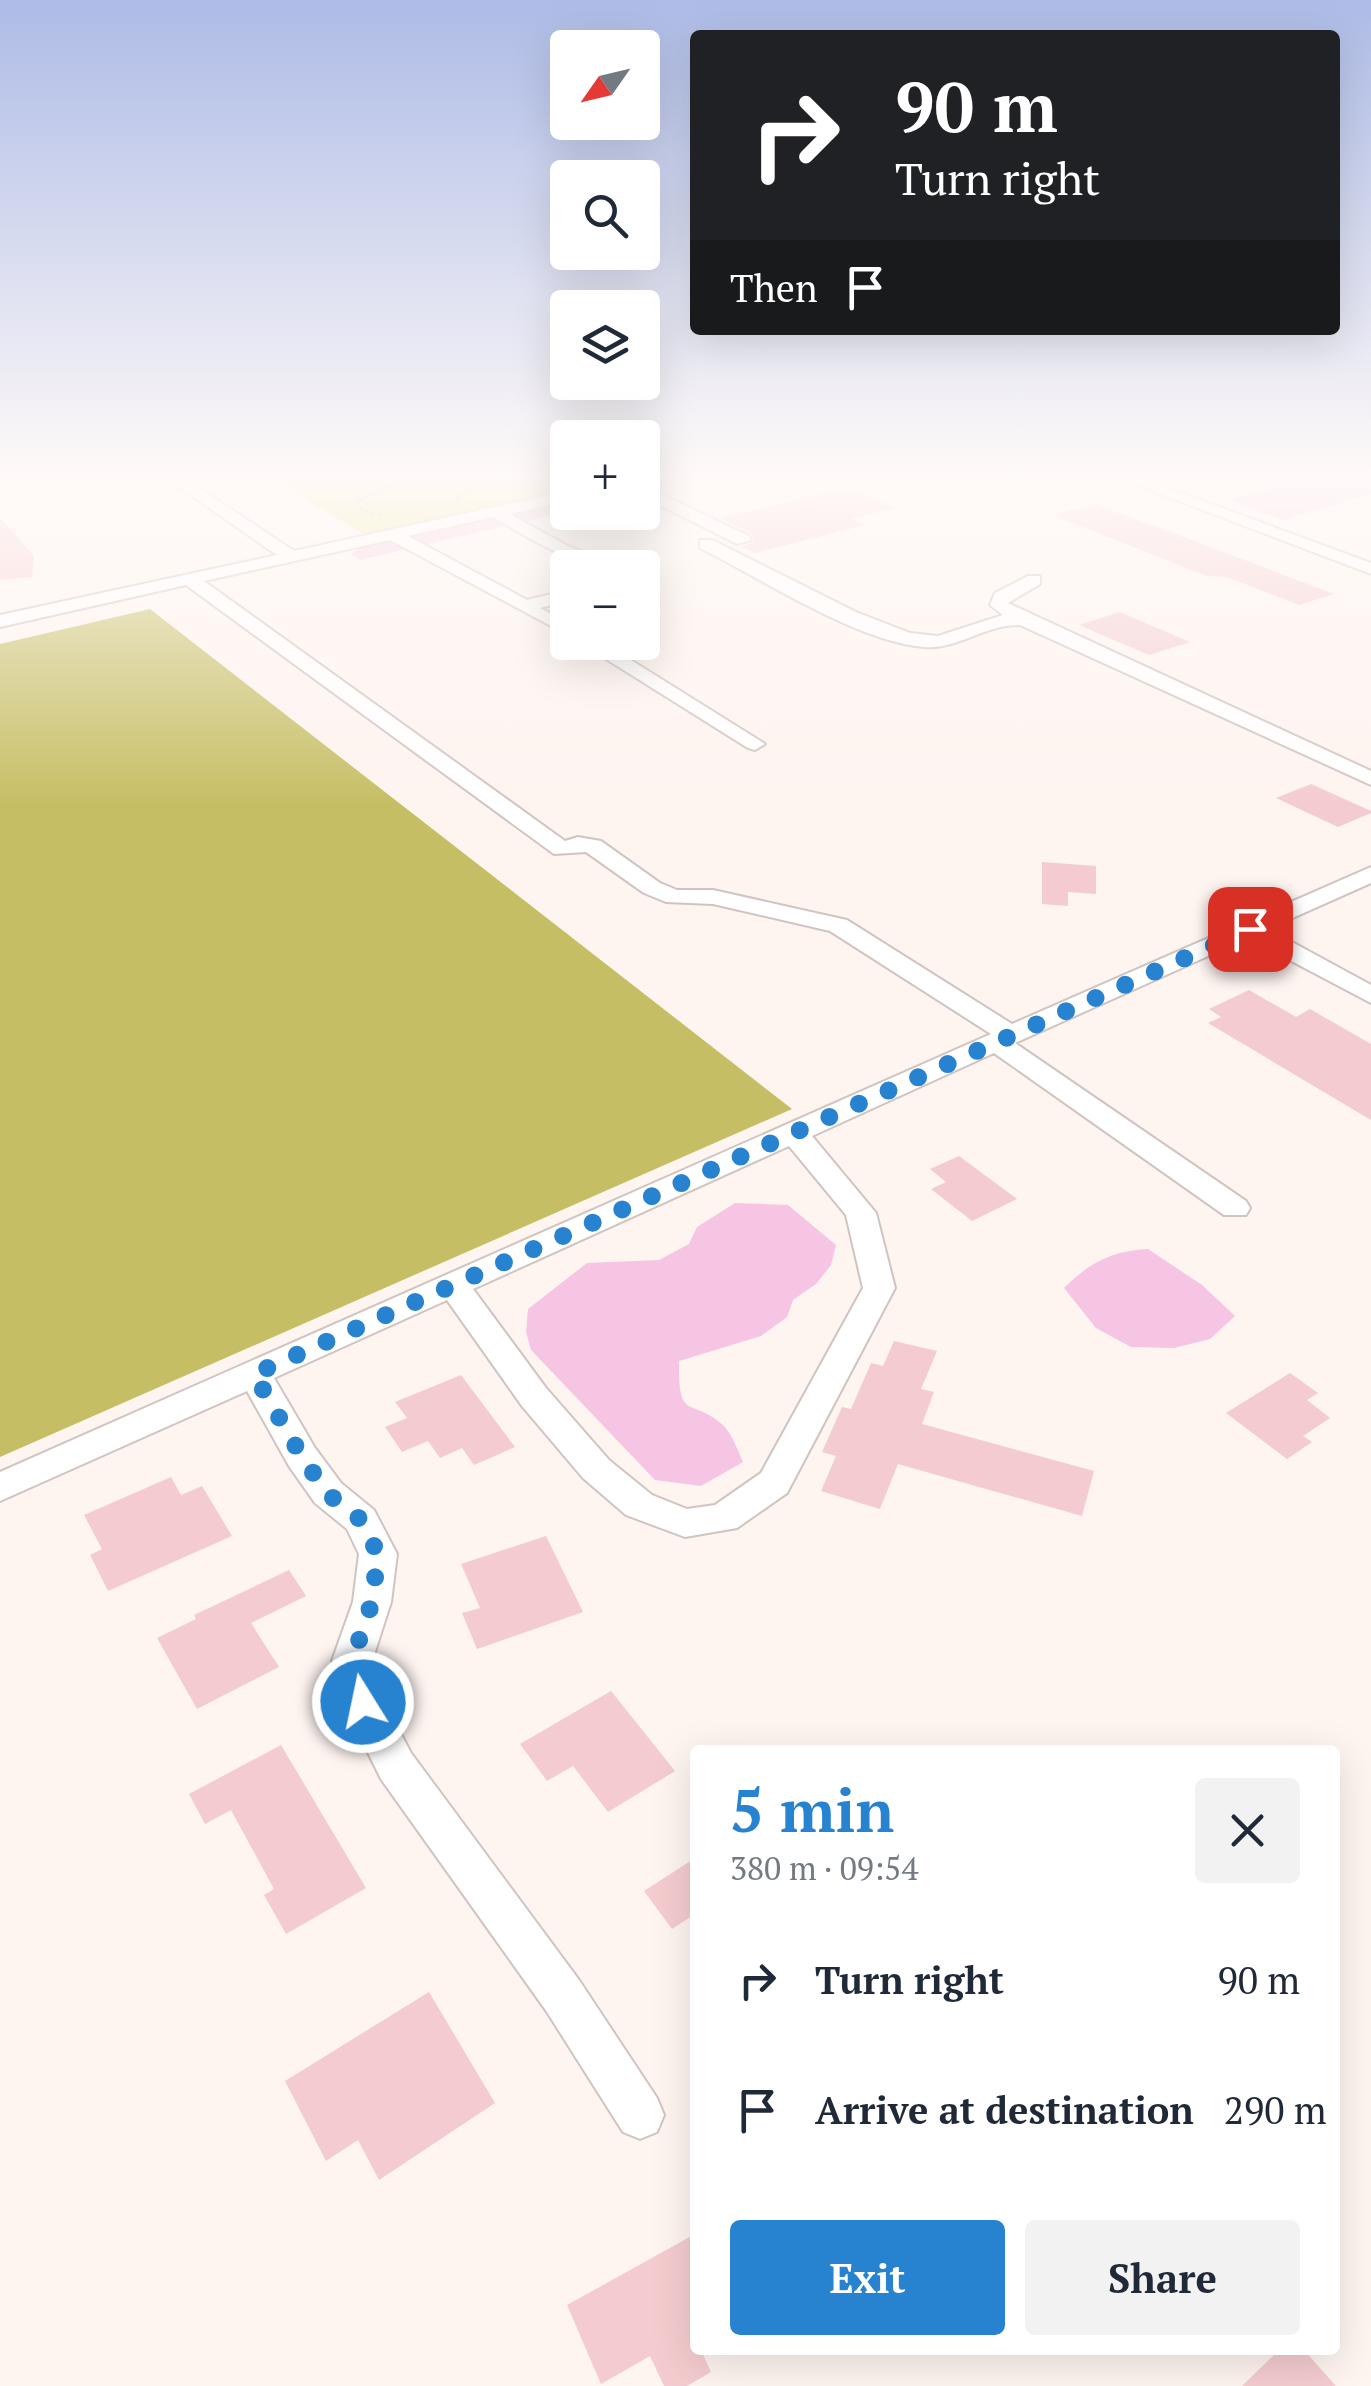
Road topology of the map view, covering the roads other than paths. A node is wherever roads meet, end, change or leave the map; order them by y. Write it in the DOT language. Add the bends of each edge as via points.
graph roads {
  1 [pos="181,583"];
  2 [pos="195,583"];
  3 [pos="483,583"];
  4 [pos="787,583"];
  5 [pos="1028,583"];
  6 [pos="550,600"];
  7 [pos="526,606"];
  8 [pos="550,620"];
  9 [pos="1023,620"];
  10 [pos="0,621"];
  11 [pos="618,660"];
  12 [pos="756,744"];
  13 [pos="1371,779"];
  14 [pos="1371,874"];
  15 [pos="1250,929"];
  16 [pos="1371,995"];
  17 [pos="1005,1039"];
  18 [pos="795,1134"];
  19 [pos="1235,1208"];
  20 [pos="454,1286"];
  21 [pos="254,1374"];
  22 [pos="0,1487"];
  23 [pos="640,2115"];
  1 -- 10 [label="street"];
  2 -- 17 [label="street" via="562,849 593,846 674,897 713,897 838,926"];
  3 -- 7 [label="street"];
  4 -- 9 [label="street" via="863,621 928,643 999,619"];
  5 -- 9 [label="street" via="998,604"];
  6 -- 7 [label="street"];
  7 -- 8 [label="street"];
  9 -- 13 [label="street"];
  11 -- 12 [label="street"];
  14 -- 15 [label="street"];
  15 -- 16 [label="street"];
  15 -- 17 [label="street"];
  17 -- 18 [label="street"];
  17 -- 19 [label="street"];
  18 -- 20 [label="street"];
  18 -- 20 [label="street" via="861,1214 879,1288 774,1483 724,1518 684,1523 639,1505 596,1469"];
  20 -- 21 [label="street"];
  21 -- 22 [label="street"];
  21 -- 23 [label="street" via="302,1457 328,1494 361,1520 378,1554 372,1602 352,1661 363,1702 388,1750"];
}
